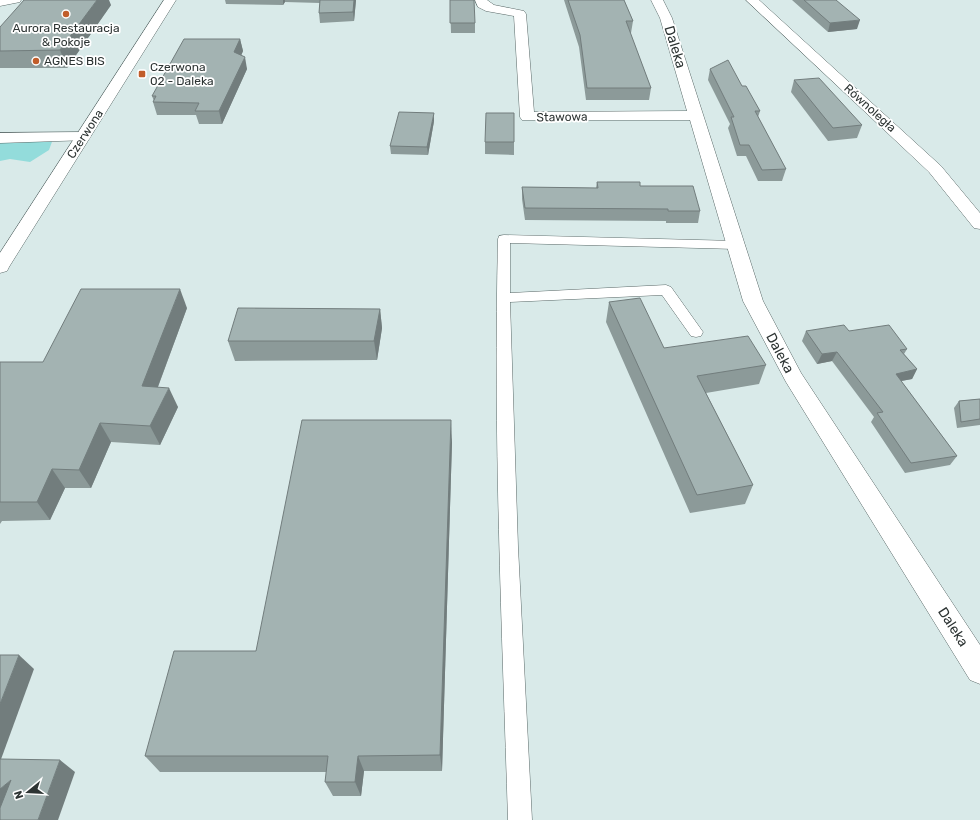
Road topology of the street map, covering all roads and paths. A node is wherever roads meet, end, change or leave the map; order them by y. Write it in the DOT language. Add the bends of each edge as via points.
graph roads {
  1 [pos="17,0"];
  2 [pos="170,0"];
  3 [pos="480,0"];
  4 [pos="657,0"];
  5 [pos="752,0"];
  6 [pos="0,3"];
  7 [pos="696,115"];
  8 [pos="83,137"];
  9 [pos="0,138"];
  10 [pos="980,224"];
  11 [pos="736,245"];
  12 [pos="0,268"];
  13 [pos="502,298"];
  14 [pos="696,332"];
  15 [pos="980,670"];
  16 [pos="520,820"];
  1 -- 6 [label="lane"];
  2 -- 8 [label="street, Czerwona"];
  3 -- 7 [label="street, Stawowa" via="490,8 520,14 527,117"];
  4 -- 7 [label="street, Daleka" via="666,18"];
  5 -- 10 [label="street, Równoległa" via="935,169"];
  7 -- 11 [label="street, Daleka"];
  8 -- 9 [label="street"];
  8 -- 12 [label="street, Czerwona"];
  11 -- 13 [label="lane" via="504,239"];
  11 -- 15 [label="street, Daleka" via="753,302 792,377"];
  13 -- 14 [label="lane" via="666,290"];
  13 -- 16 [label="lane"];
}
